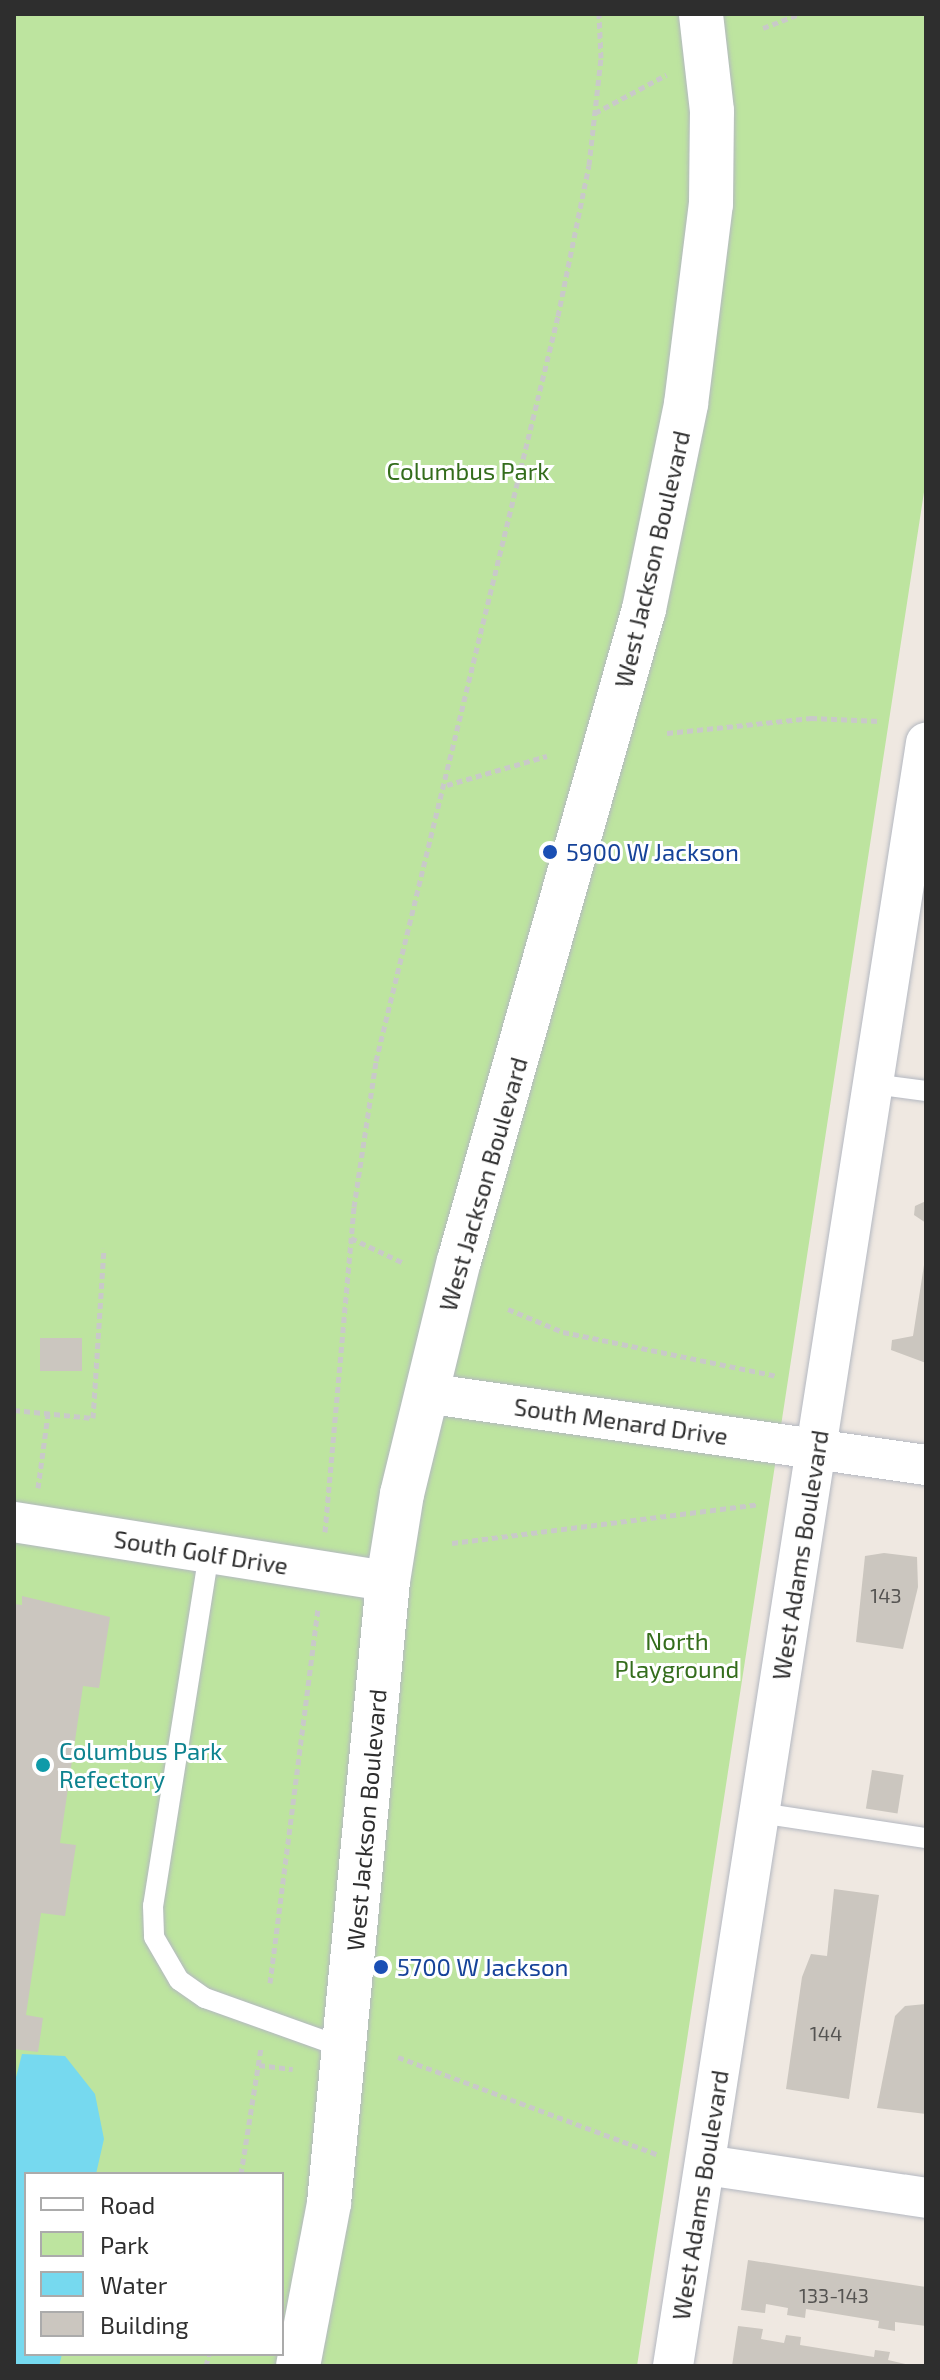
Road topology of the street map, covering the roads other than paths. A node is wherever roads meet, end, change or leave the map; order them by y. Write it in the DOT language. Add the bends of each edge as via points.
graph roads {
  1 [pos="701,14"];
  2 [pos="926,743"];
  3 [pos="873,1084"];
  4 [pos="926,1091"];
  5 [pos="425,1393"];
  6 [pos="817,1450"];
  7 [pos="926,1465"];
  8 [pos="24,1524"];
  9 [pos="209,1553"];
  10 [pos="388,1581"];
  11 [pos="760,1813"];
  12 [pos="926,1838"];
  13 [pos="345,2048"];
  14 [pos="706,2165"];
  15 [pos="926,2198"];
  16 [pos="298,2366"];
  17 [pos="673,2366"];
  1 -- 5 [label="street, West Jackson Boulevard" via="712,111 711,204 670,492 598,781"];
  2 -- 3 [label="street, West Adams Boulevard"];
  3 -- 4 [label="lane"];
  3 -- 6 [label="street, West Adams Boulevard"];
  5 -- 6 [label="street, South Menard Drive"];
  5 -- 10 [label="street, West Jackson Boulevard"];
  6 -- 7 [label="street, South Menard Drive"];
  6 -- 11 [label="street, West Adams Boulevard"];
  8 -- 9 [label="street, South Golf Drive"];
  9 -- 10 [label="street, South Golf Drive"];
  9 -- 13 [label="lane" via="153,1906 154,1937 179,1980 205,1998"];
  10 -- 13 [label="street, West Jackson Boulevard"];
  11 -- 12 [label="lane"];
  11 -- 14 [label="street, West Adams Boulevard"];
  13 -- 16 [label="street, West Jackson Boulevard" via="327,2218"];
  14 -- 15 [label="street"];
  14 -- 17 [label="street, West Adams Boulevard"];
}
